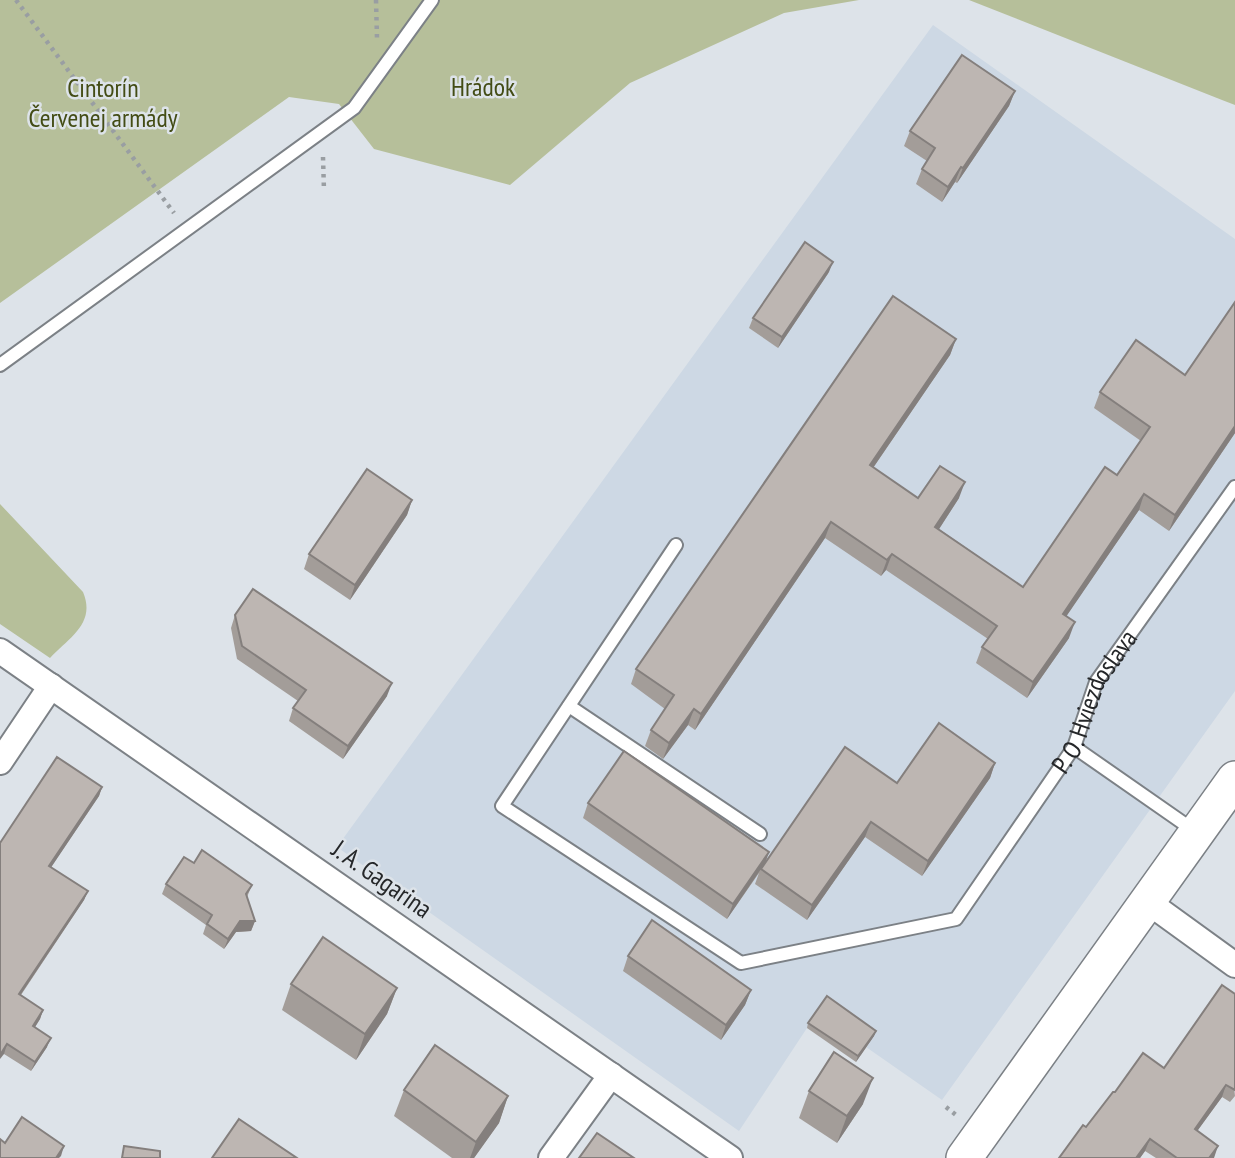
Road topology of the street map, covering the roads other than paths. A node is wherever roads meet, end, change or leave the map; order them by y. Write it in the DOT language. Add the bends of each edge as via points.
graph roads {
  1 [pos="432,0"];
  2 [pos="0,365"];
  3 [pos="1235,487"];
  4 [pos="676,545"];
  5 [pos="0,651"];
  6 [pos="51,686"];
  7 [pos="569,706"];
  8 [pos="1074,747"];
  9 [pos="0,762"];
  10 [pos="1235,779"];
  11 [pos="1197,833"];
  12 [pos="760,834"];
  13 [pos="1148,902"];
  14 [pos="1235,965"];
  15 [pos="611,1074"];
  16 [pos="551,1158"];
  17 [pos="730,1158"];
  18 [pos="964,1158"];
  1 -- 2 [label="lane" via="354,108"];
  3 -- 8 [label="lane, P. O. Hviezdoslava" via="1097,682"];
  4 -- 7 [label="lane"];
  5 -- 6 [label="street, J. A. Gagarina"];
  6 -- 9 [label="street"];
  6 -- 15 [label="street, J. A. Gagarina"];
  7 -- 8 [label="lane, P. O. Hviezdoslava" via="502,806 741,963 956,919"];
  7 -- 12 [label="lane"];
  8 -- 11 [label="lane"];
  10 -- 11 [label="street"];
  11 -- 13 [label="street"];
  13 -- 14 [label="street"];
  13 -- 18 [label="street"];
  15 -- 16 [label="street"];
  15 -- 17 [label="street, J. A. Gagarina"];
}
